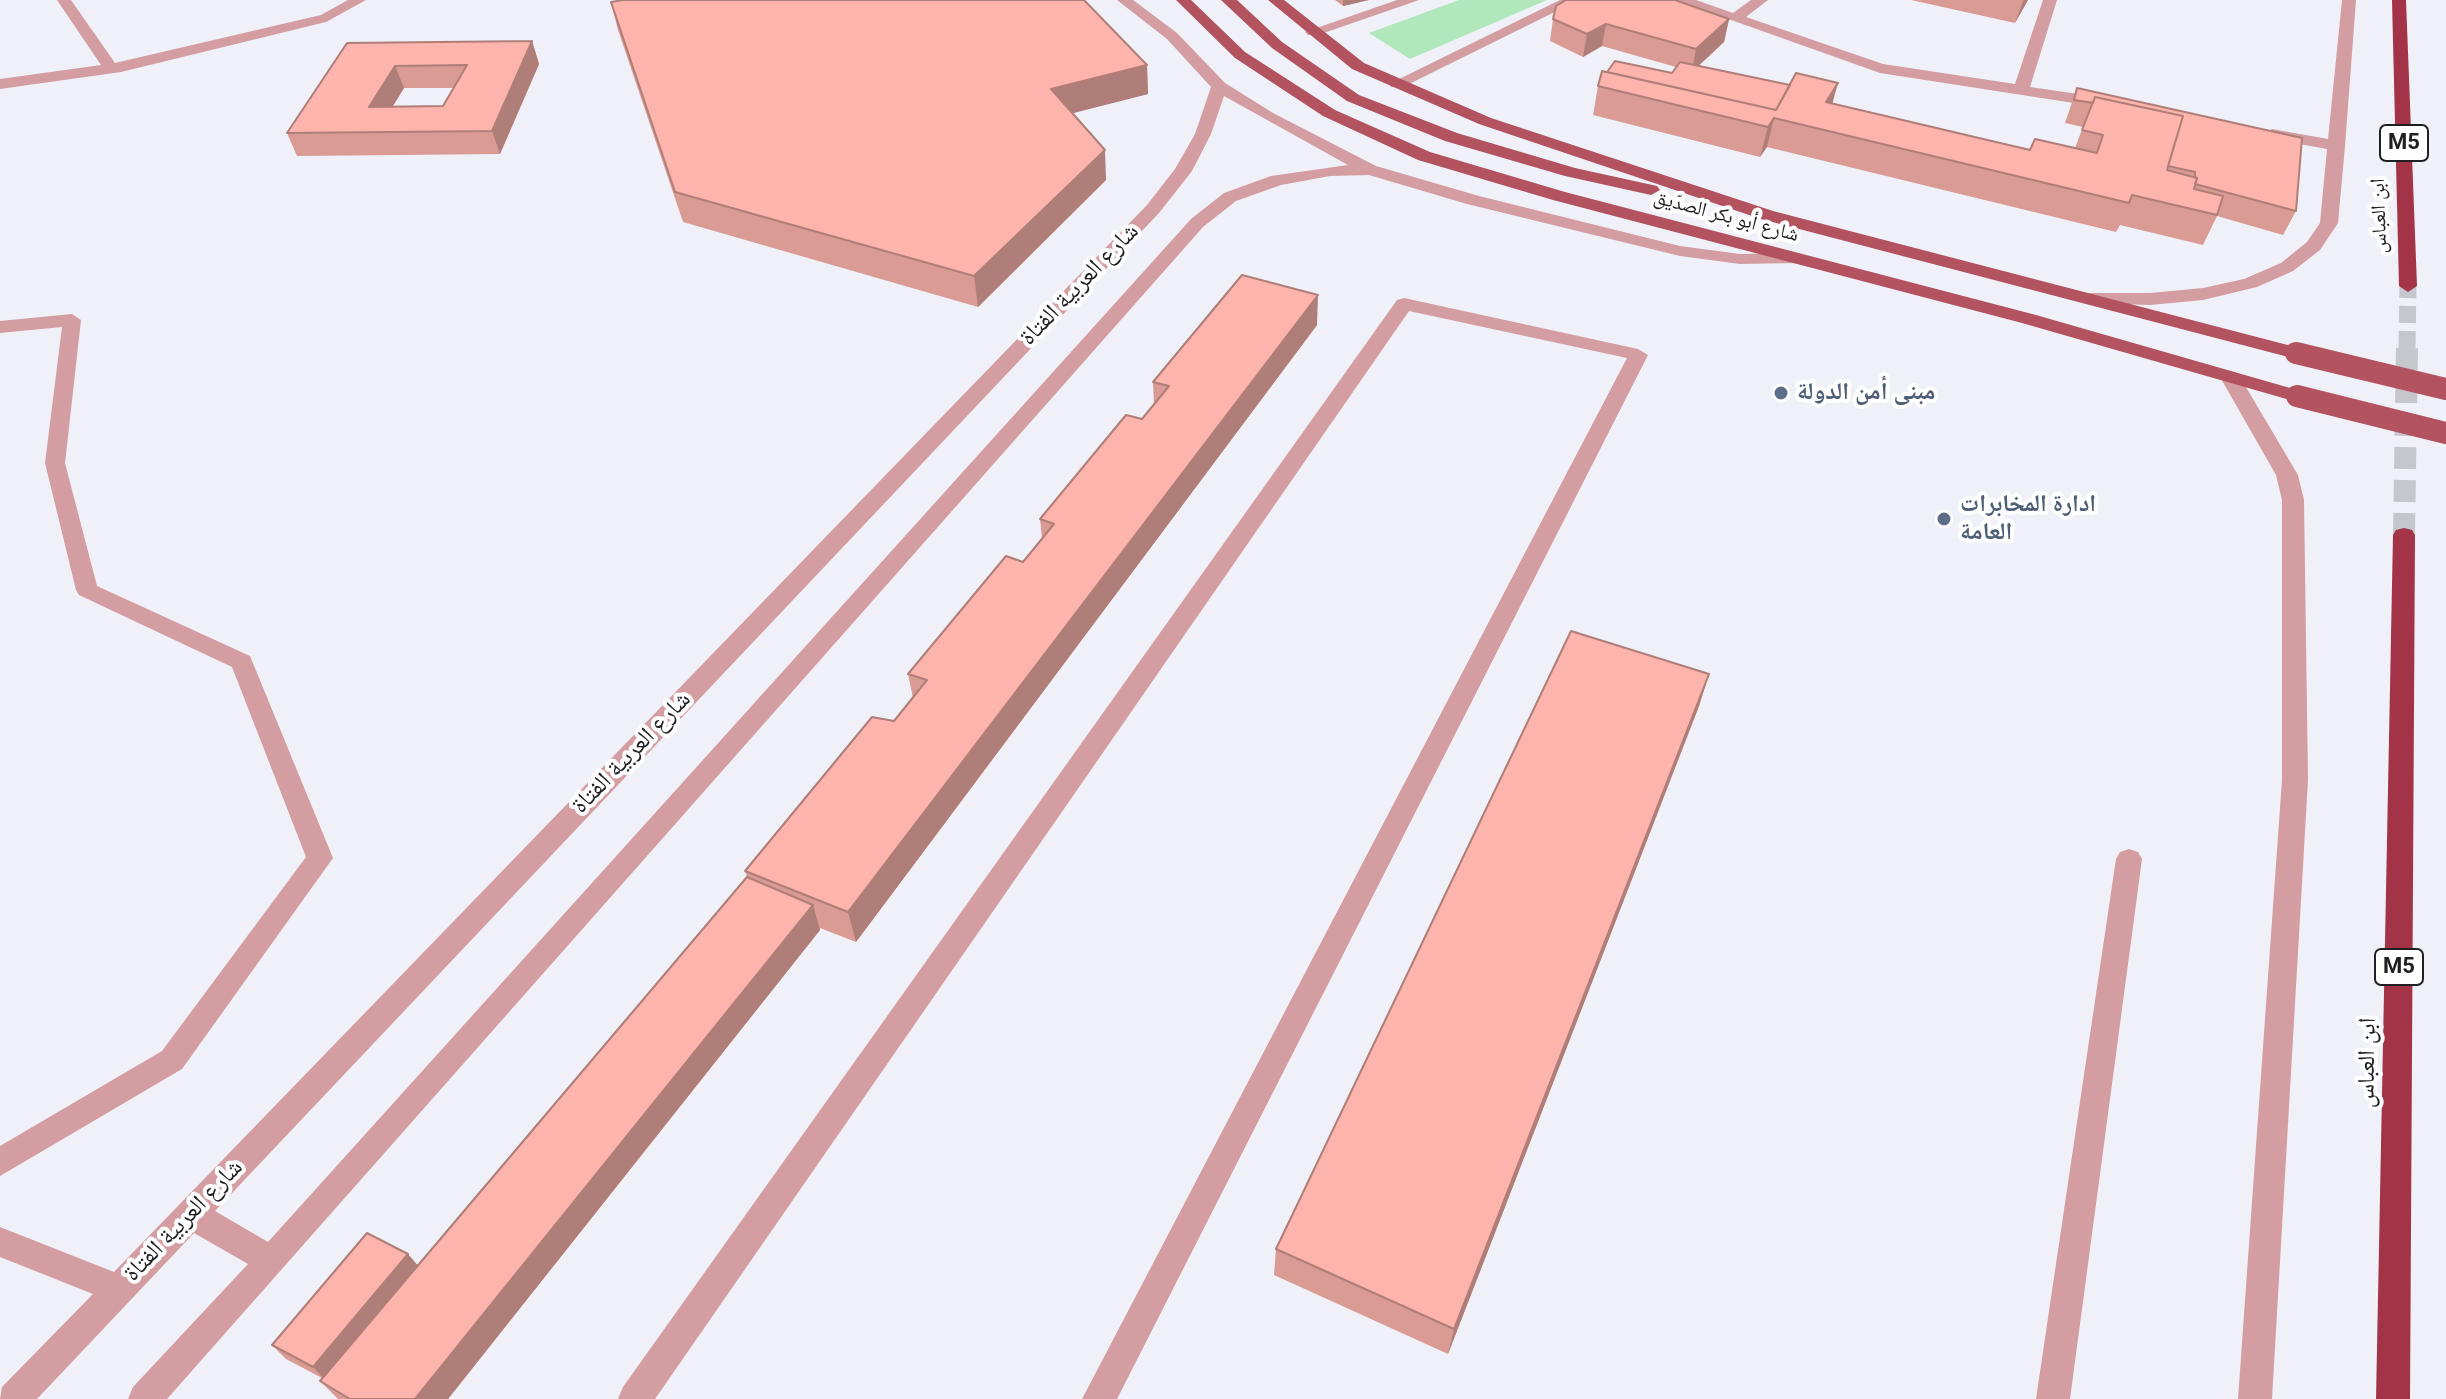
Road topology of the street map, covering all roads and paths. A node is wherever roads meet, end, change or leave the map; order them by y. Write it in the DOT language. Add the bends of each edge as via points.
graph roads {
  1 [pos="64,0"];
  2 [pos="359,0"];
  3 [pos="1124,0"];
  4 [pos="1183,0"];
  5 [pos="1228,0"];
  6 [pos="1275,0"];
  7 [pos="1412,0"];
  8 [pos="1572,0"];
  9 [pos="1682,0"];
  10 [pos="1761,0"];
  11 [pos="2050,0"];
  12 [pos="2349,0"];
  13 [pos="2399,0"];
  14 [pos="1735,18"];
  15 [pos="1313,32"];
  16 [pos="111,68"];
  17 [pos="0,84"];
  18 [pos="1397,84"];
  19 [pos="1219,86"];
  20 [pos="2022,88"];
  21 [pos="2116,105"];
  22 [pos="2258,132"];
  23 [pos="2337,146"];
  24 [pos="1370,170"];
  25 [pos="1767,215"];
  26 [pos="1797,258"];
  27 [pos="2408,286"];
  28 [pos="2091,299"];
  29 [pos="0,327"];
  30 [pos="2230,377"];
  31 [pos="2446,389"];
  32 [pos="2446,433"];
  33 [pos="2404,535"];
  34 [pos="2129,859"];
  35 [pos="0,1162"];
  36 [pos="191,1214"];
  37 [pos="0,1242"];
  38 [pos="272,1261"];
  39 [pos="119,1289"];
  40 [pos="14,1399"];
  41 [pos="145,1399"];
  42 [pos="635,1399"];
  43 [pos="1099,1399"];
  44 [pos="2053,1399"];
  45 [pos="2255,1399"];
  46 [pos="2393,1399"];
  1 -- 16 [label="street"];
  2 -- 16 [label="street" via="326,18"];
  3 -- 19 [label="street" via="1172,36"];
  4 -- 26 [label="main road, شارع أبو بكر الصدّيق" via="1240,55 1329,113 1424,156"];
  5 -- 25 [label="main road" via="1277,45 1353,98 1451,137 1571,172"];
  6 -- 15 [label="main road, شارع أبو بكر الصدّيق"];
  7 -- 15 [label="street"];
  8 -- 18 [label="street"];
  9 -- 14 [label="street"];
  10 -- 14 [label="street"];
  11 -- 20 [label="street"];
  12 -- 23 [label="street"];
  13 -- 27 [label="highway, ابن العباس / M5"];
  14 -- 20 [label="street" via="1880,68"];
  15 -- 18 [label="main road, شارع أبو بكر الصدّيق" via="1358,66"];
  16 -- 17 [label="street"];
  18 -- 25 [label="main road, شارع أبو بكر الصدّيق" via="1485,121"];
  19 -- 24 [label="street"];
  19 -- 36 [label="street, شارع العربية الفتاة" via="1203,134 1153,209"];
  20 -- 21 [label="street"];
  22 -- 23 [label="street"];
  23 -- 28 [label="street" via="2329,223 2314,246 2287,267 2203,294"];
  24 -- 26 [label="street" via="1680,251 1740,259"];
  24 -- 38 [label="street" via="1277,180 1230,197 1197,223"];
  25 -- 28 [label="main road, شارع أبو بكر الصدّيق"];
  26 -- 30 [label="main road, شارع أبو بكر الصدّيق"];
  28 -- 31 [label="main road, شارع أبو بكر الصدّيق, bridge"];
  29 -- 35 [label="street" via="72,320 55,463 87,590 242,662 320,858 172,1060"];
  30 -- 32 [label="main road, شارع أبو بكر الصدّيق, bridge"];
  30 -- 45 [label="street" via="2287,475 2293,500 2295,780"];
  33 -- 46 [label="highway, ابن العباس / M5"];
  34 -- 44 [label="street"];
  36 -- 38 [label="street"];
  36 -- 39 [label="street, شارع العربية الفتاة"];
  37 -- 39 [label="street"];
  38 -- 41 [label="street"];
  39 -- 40 [label="street, شارع العربية الفتاة"];
  42 -- 43 [label="street" via="1404,304 1638,355"];
}
